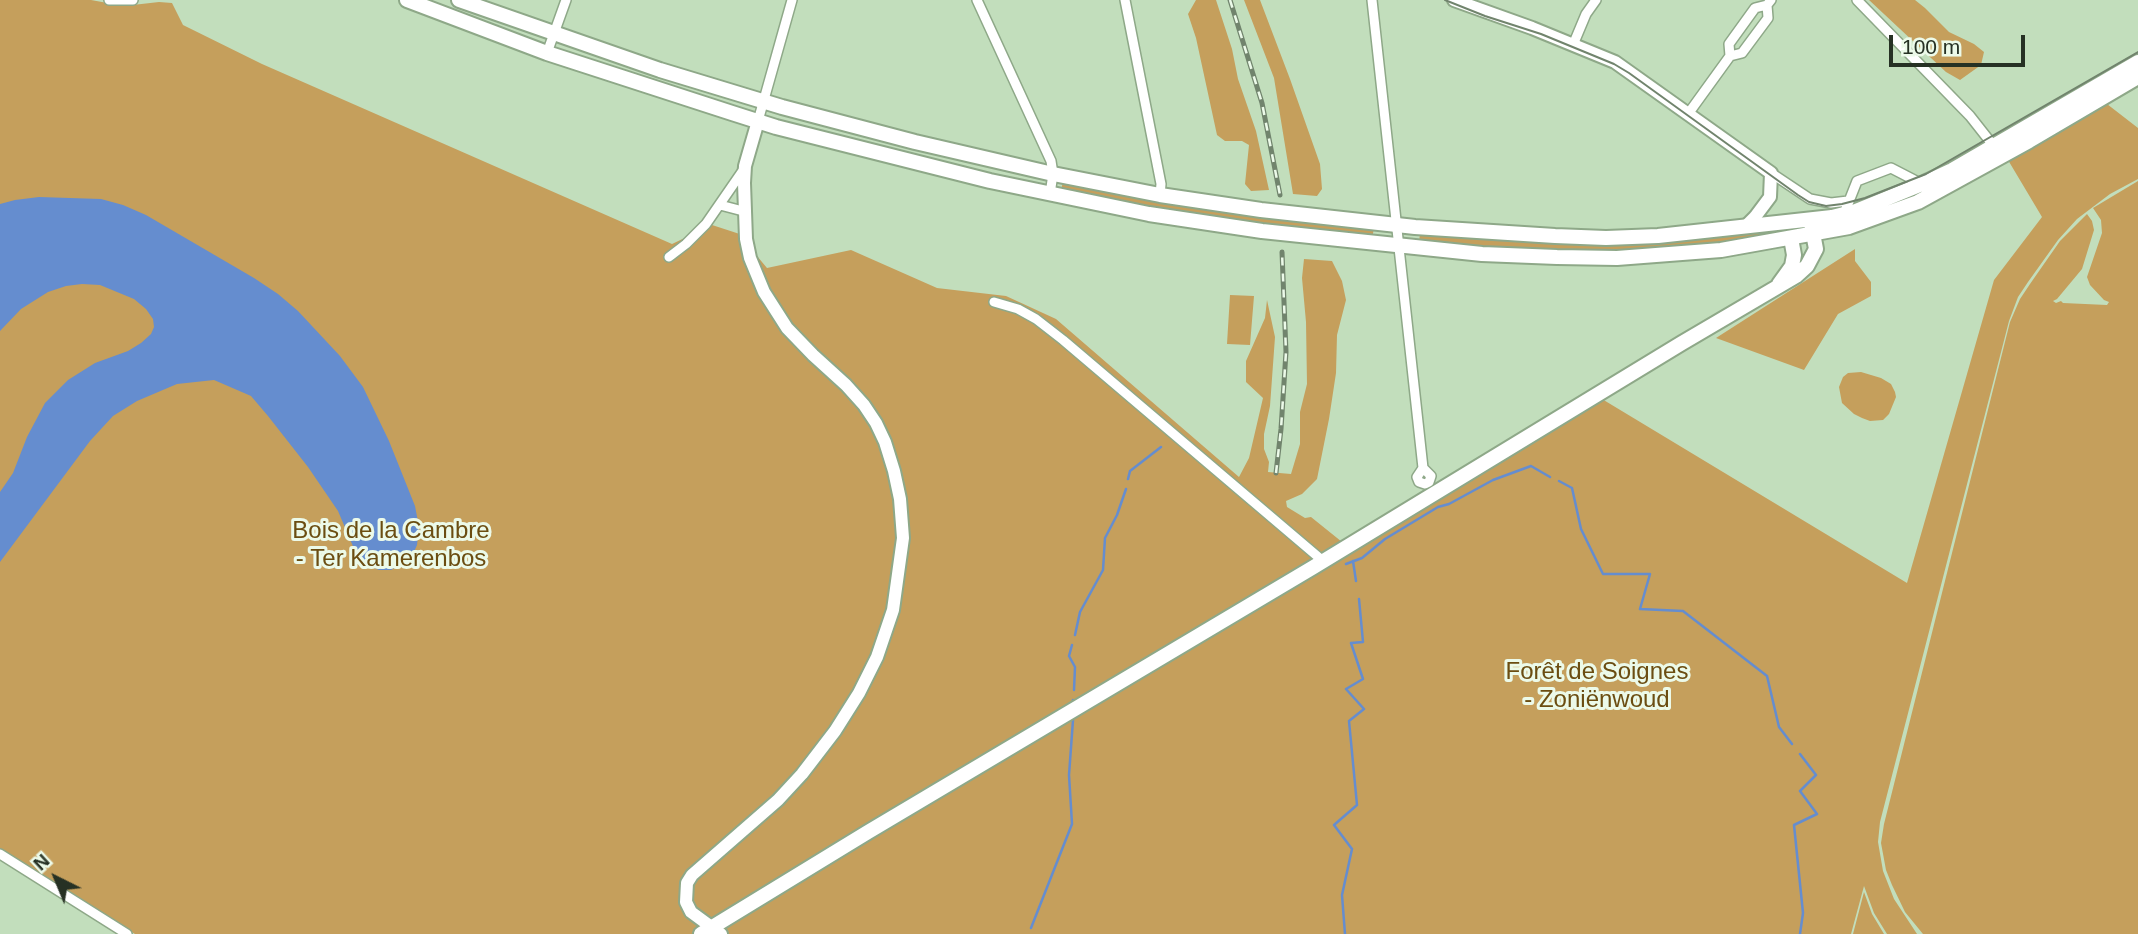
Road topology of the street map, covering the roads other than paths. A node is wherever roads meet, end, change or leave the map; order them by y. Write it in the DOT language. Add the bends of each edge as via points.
graph roads {
  1 [pos="109,0"];
  2 [pos="133,0"];
  3 [pos="407,0"];
  4 [pos="459,0"];
  5 [pos="566,0"];
  6 [pos="792,0"];
  7 [pos="977,0"];
  8 [pos="1125,0"];
  9 [pos="1372,0"];
  10 [pos="1454,0"];
  11 [pos="1596,0"];
  12 [pos="1857,0"];
  13 [pos="1769,3"];
  14 [pos="554,35"];
  15 [pos="1573,45"];
  16 [pos="547,53"];
  17 [pos="1730,56"];
  18 [pos="2138,62"];
  19 [pos="2138,77"];
  20 [pos="764,102"];
  21 [pos="1688,114"];
  22 [pos="758,121"];
  23 [pos="1997,152"];
  24 [pos="745,166"];
  25 [pos="1771,173"];
  26 [pos="1053,174"];
  27 [pos="1922,184"];
  28 [pos="1050,194"];
  29 [pos="1160,195"];
  30 [pos="720,205"];
  31 [pos="1846,207"];
  32 [pos="743,211"];
  33 [pos="1804,219"];
  34 [pos="1396,225"];
  35 [pos="1745,227"];
  36 [pos="1814,234"];
  37 [pos="1791,237"];
  38 [pos="1399,246"];
  39 [pos="669,257"];
  40 [pos="1779,285"];
  41 [pos="994,302"];
  42 [pos="1423,468"];
  43 [pos="1323,561"];
  44 [pos="0,854"];
  45 [pos="712,932"];
  46 [pos="127,934"];
  1 -- 2 [label="street"];
  3 -- 16 [label="main road"];
  4 -- 14 [label="main road"];
  5 -- 14 [label="street"];
  6 -- 20 [label="street"];
  7 -- 26 [label="street"];
  8 -- 29 [label="street"];
  9 -- 34 [label="street"];
  10 -- 15 [label="street"];
  11 -- 15 [label="street"];
  12 -- 23 [label="street" via="1970,116"];
  13 -- 17 [label="street" via="1768,18 1742,53"];
  13 -- 17 [label="street" via="1755,8 1735,35 1729,44"];
  14 -- 16 [label="street"];
  14 -- 20 [label="main road"];
  15 -- 21 [label="street" via="1623,67"];
  16 -- 22 [label="main road"];
  17 -- 21 [label="street"];
  18 -- 23 [label="main road"];
  19 -- 23 [label="main road"];
  20 -- 22 [label="street"];
  20 -- 26 [label="main road"];
  21 -- 25 [label="street"];
  22 -- 24 [label="street"];
  22 -- 28 [label="main road"];
  23 -- 27 [label="main road"];
  23 -- 36 [label="main road" via="1918,202 1849,228"];
  24 -- 30 [label="street"];
  24 -- 32 [label="street"];
  25 -- 31 [label="street" via="1810,199"];
  25 -- 35 [label="street" via="1770,197"];
  26 -- 28 [label="street"];
  26 -- 29 [label="main road"];
  27 -- 31 [label="main road" via="1869,206"];
  27 -- 31 [label="street" via="1891,168 1857,181"];
  28 -- 38 [label="main road" via="1224,226"];
  29 -- 34 [label="main road"];
  30 -- 32 [label="street"];
  30 -- 39 [label="street" via="706,225"];
  31 -- 33 [label="main road"];
  32 -- 45 [label="street" via="750,258 764,292 787,328 871,415 885,442 900,499 903,538 893,610 859,693 802,774 687,883 691,912"];
  33 -- 35 [label="main road"];
  33 -- 36 [label="main road"];
  33 -- 37 [label="main road"];
  34 -- 35 [label="main road" via="1606,238"];
  34 -- 38 [label="street"];
  36 -- 37 [label="main road"];
  36 -- 40 [label="main road" via="1816,249 1807,266"];
  37 -- 38 [label="main road" via="1721,250 1617,258"];
  37 -- 40 [label="main road" via="1792,266"];
  38 -- 42 [label="street"];
  40 -- 43 [label="main road"];
  41 -- 43 [label="street" via="1018,309 1063,340"];
  43 -- 45 [label="main road"];
  44 -- 46 [label="street"];
}
